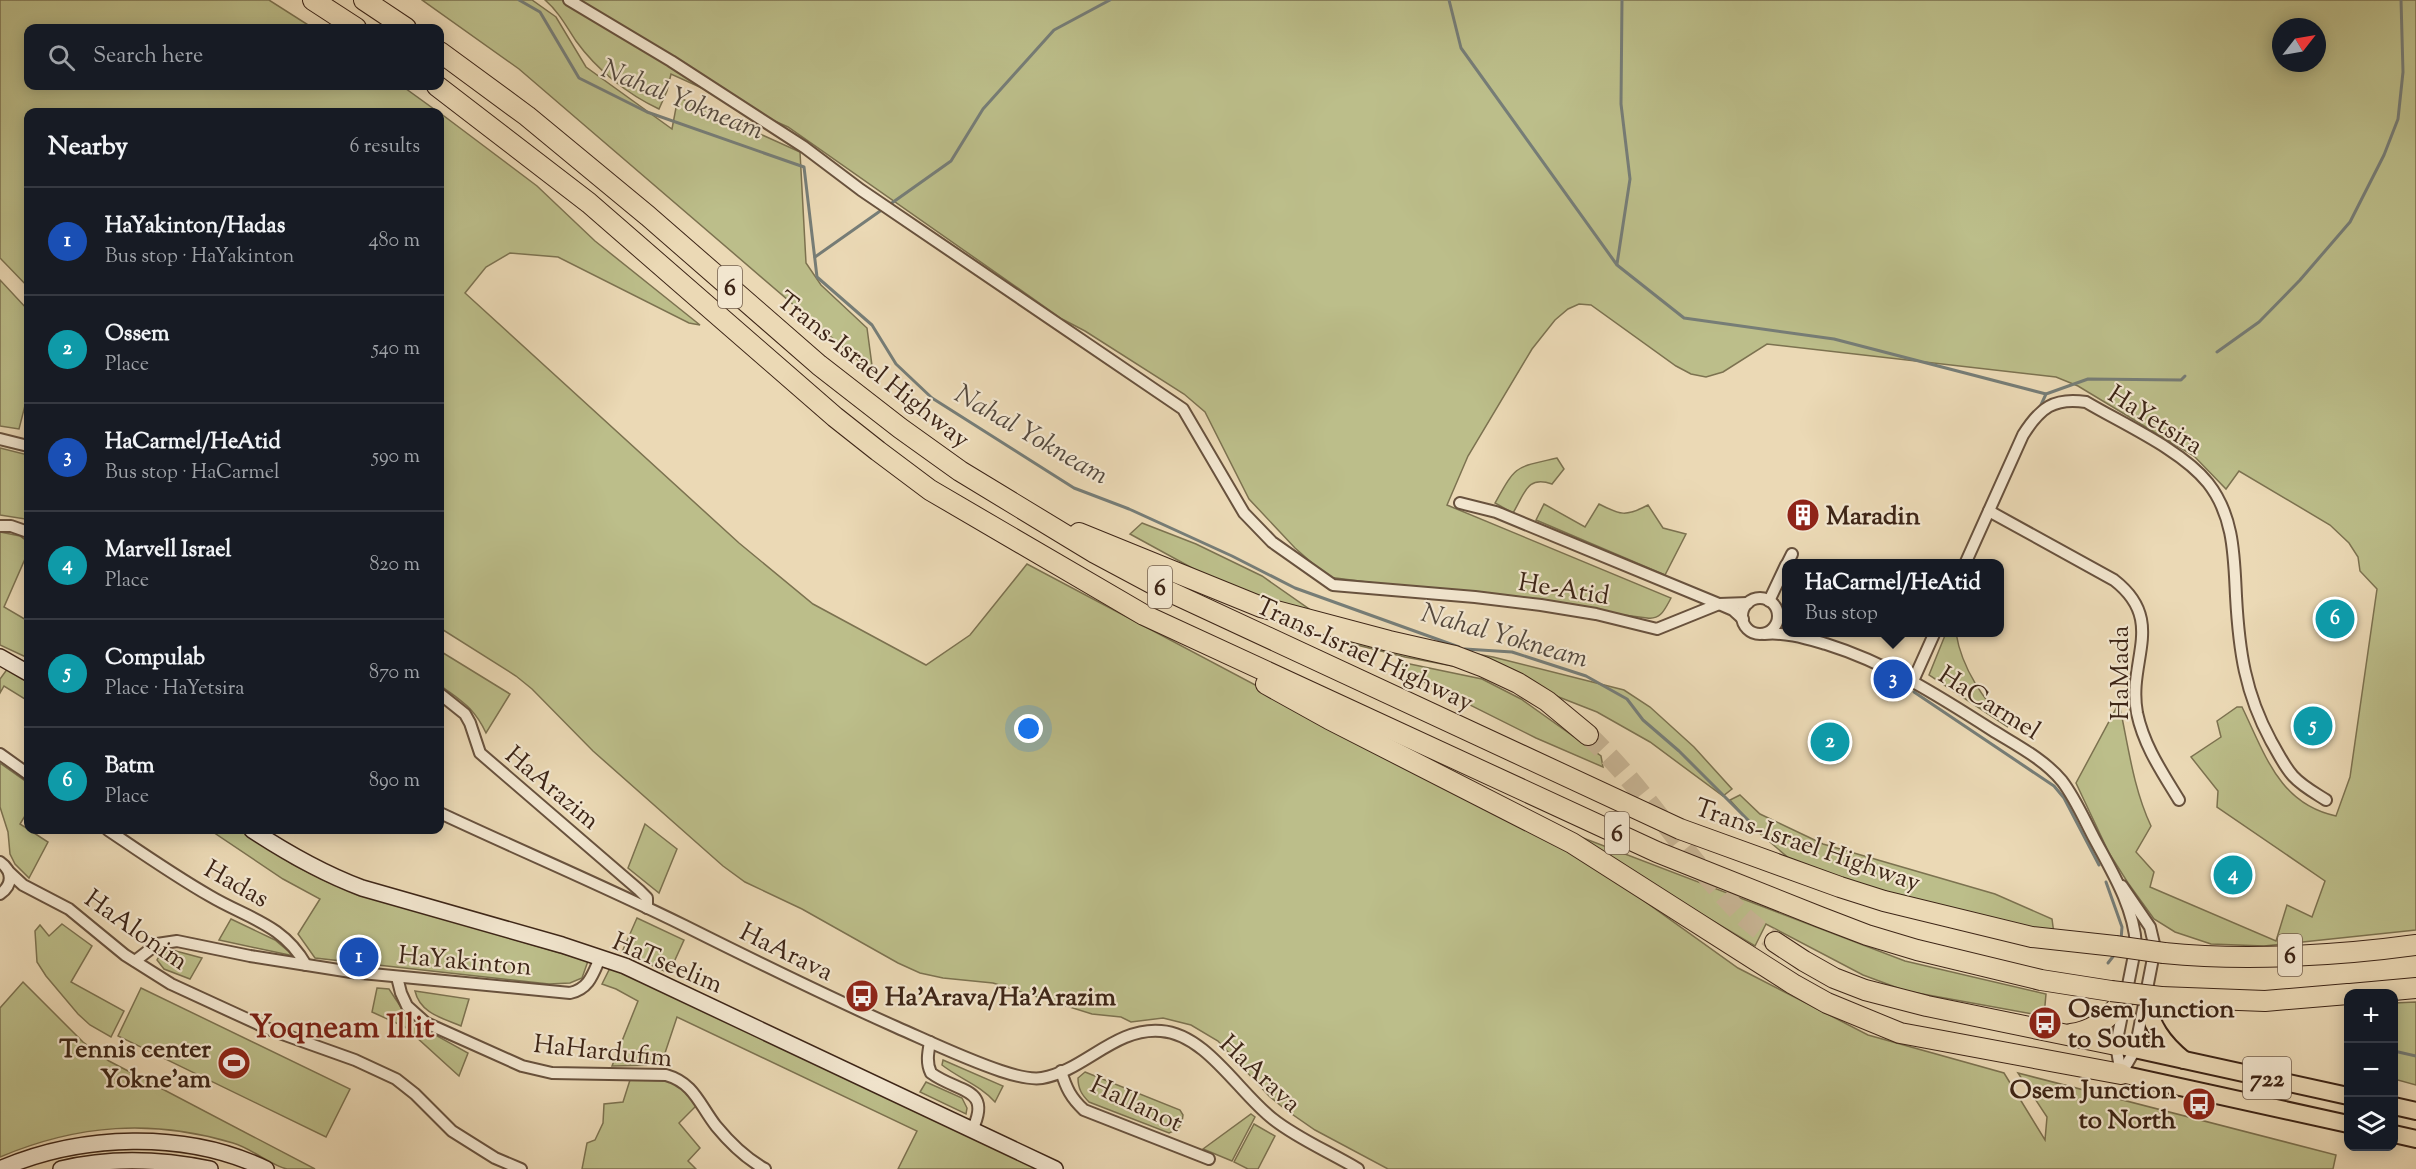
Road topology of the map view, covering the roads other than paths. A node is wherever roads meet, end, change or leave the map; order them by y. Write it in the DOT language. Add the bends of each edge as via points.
graph roads {
  1 [pos="313,0"];
  2 [pos="364,0"];
  3 [pos="569,0"];
  4 [pos="350,24"];
  5 [pos="400,24"];
  6 [pos="444,55"];
  7 [pos="442,90"];
  8 [pos="0,440"];
  9 [pos="24,445"];
  10 [pos="1460,503"];
  11 [pos="1989,511"];
  12 [pos="1026,512"];
  13 [pos="0,526"];
  14 [pos="24,530"];
  15 [pos="1967,559"];
  16 [pos="1782,575"];
  17 [pos="1769,601"];
  18 [pos="1748,603"];
  19 [pos="1719,604"];
  20 [pos="1144,615"];
  21 [pos="1778,616"];
  22 [pos="1743,619"];
  23 [pos="1782,621"];
  24 [pos="1782,632"];
  25 [pos="1764,633"];
  26 [pos="1806,637"];
  27 [pos="1933,637"];
  28 [pos="0,657"];
  29 [pos="24,671"];
  30 [pos="1913,681"];
  31 [pos="444,697"];
  32 [pos="1588,735"];
  33 [pos="0,754"];
  34 [pos="24,771"];
  35 [pos="2326,800"];
  36 [pos="2179,801"];
  37 [pos="444,815"];
  38 [pos="114,834"];
  39 [pos="258,834"];
  40 [pos="3,863"];
  41 [pos="2110,869"];
  42 [pos="2,893"];
  43 [pos="40,893"];
  44 [pos="646,908"];
  45 [pos="1775,942"];
  46 [pos="2416,945"];
  47 [pos="600,958"];
  48 [pos="135,961"];
  49 [pos="306,965"];
  50 [pos="397,977"];
  51 [pos="2416,988"];
  52 [pos="2398,990"];
  53 [pos="2118,993"];
  54 [pos="2344,994"];
  55 [pos="2153,997"];
  56 [pos="2068,1034"];
  57 [pos="930,1042"];
  58 [pos="2116,1045"];
  59 [pos="2135,1050"];
  60 [pos="2185,1061"];
  61 [pos="1061,1071"];
  62 [pos="2121,1074"];
  63 [pos="2344,1095"];
  64 [pos="2398,1107"];
  65 [pos="2416,1111"];
  66 [pos="2344,1123"];
  67 [pos="972,1130"];
  68 [pos="2398,1135"];
  69 [pos="2416,1138"];
  70 [pos="1209,1159"];
  71 [pos="0,1169"];
  72 [pos="61,1169"];
  73 [pos="210,1169"];
  74 [pos="266,1169"];
  75 [pos="521,1169"];
  76 [pos="765,1169"];
  77 [pos="1055,1169"];
  78 [pos="1358,1169"];
  1 -- 4 [label="highway"];
  2 -- 5 [label="highway"];
  3 -- 19 [label="street, He-Atid" via="804,147 1183,409 1244,513 1272,542 1333,585 1541,605 1657,629"];
  6 -- 12 [label="highway, Trans-Israel Highway / 6" via="582,161 828,372 960,471"];
  7 -- 20 [label="highway, 6" via="589,203 835,417 930,490"];
  8 -- 9 [label="street"];
  10 -- 19 [label="street" via="1496,512"];
  11 -- 15 [label="street, HaYetsira"];
  11 -- 35 [label="street, HaYetsira" via="2032,420 2055,402 2086,402 2193,466 2209,484 2228,522 2233,542 2238,642 2250,696 2264,729 2294,777"];
  11 -- 36 [label="street, HaMada" via="2114,580 2137,603 2143,629 2136,679 2137,710 2143,736"];
  12 -- 32 [label="highway" via="1260,607 1455,656 1484,667 1547,701"];
  12 -- 46 [label="highway, Trans-Israel Highway / 6, bridge" via="1144,579 1228,620 1680,829 1884,901 2032,938 2164,952 2262,956"];
  13 -- 14 [label="street"];
  16 -- 17 [label="street"];
  17 -- 18 [label="street" via="1759,598"];
  17 -- 21 [label="street"];
  18 -- 19 [label="street"];
  18 -- 22 [label="street"];
  19 -- 22 [label="street"];
  20 -- 53 [label="highway, 6" via="1657,852 1820,917 1917,950 2041,980"];
  20 -- 62 [label="highway" via="1329,719 1572,843 1827,1003 1900,1033"];
  21 -- 23 [label="street"];
  21 -- 25 [label="street" via="1773,628"];
  22 -- 25 [label="street" via="1752,632"];
  24 -- 25 [label="street, HaCarmel"];
  26 -- 30 [label="street, HaCarmel" via="1860,655"];
  27 -- 30 [label="street"];
  28 -- 29 [label="street"];
  30 -- 41 [label="street, HaCarmel" via="2055,772 2069,790"];
  31 -- 44 [label="street, HaArazim" via="465,714 480,753 639,890 647,898"];
  33 -- 34 [label="street"];
  37 -- 44 [label="street, HaArava"];
  38 -- 49 [label="street, Hadas" via="211,897 287,938"];
  39 -- 47 [label="street, HaTseelim" via="303,862 362,888"];
  40 -- 42 [label="street" via="9,883"];
  40 -- 43 [label="street, HaAlonim" via="23,885"];
  41 -- 53 [label="street, HaCarmel" via="2129,911 2135,937"];
  41 -- 55 [label="street, HaCarmel" via="2145,917 2154,938"];
  42 -- 43 [label="street, HaAlonim"];
  43 -- 48 [label="street, HaAlonim" via="69,909"];
  44 -- 57 [label="street, HaArava" via="785,977"];
  45 -- 56 [label="highway" via="1834,978 1865,990"];
  47 -- 50 [label="street, HaYakinton" via="587,985 570,993"];
  47 -- 67 [label="street, HaTseelim" via="729,1014"];
  48 -- 49 [label="street, HaYakinton" via="157,944 177,941"];
  48 -- 75 [label="street, HaAlonim" via="171,984 271,1030 376,1068 415,1094 470,1144"];
  49 -- 50 [label="street, HaYakinton"];
  50 -- 76 [label="street, HaHardufim" via="408,1006 426,1023 522,1066 552,1073 666,1075 681,1079 736,1149"];
  51 -- 52 [label="highway, 6"];
  53 -- 55 [label="highway, 6, bridge"];
  53 -- 56 [label="highway" via="2115,1011 2094,1027"];
  53 -- 58 [label="street, HaCarmel"];
  54 -- 55 [label="highway, 6" via="2265,1001"];
  55 -- 59 [label="street, HaCarmel"];
  55 -- 60 [label="main road" via="2151,1021 2157,1033"];
  56 -- 58 [label="highway"];
  57 -- 61 [label="street, HaArava" via="1024,1077 1041,1078"];
  57 -- 67 [label="street" via="927,1056 931,1073 978,1100 980,1110"];
  58 -- 59 [label="main road, 722"];
  58 -- 62 [label="street, HaCarmel"];
  59 -- 60 [label="main road, 722"];
  59 -- 62 [label="street, HaCarmel"];
  60 -- 63 [label="main road, 722"];
  61 -- 70 [label="street, HaIlanot" via="1066,1090 1084,1110"];
  61 -- 78 [label="street, HaArava" via="1129,1036 1150,1031 1179,1035 1198,1045 1274,1120"];
  62 -- 66 [label="main road, 722"];
  64 -- 65 [label="main road"];
  67 -- 77 [label="street, HaTseelim"];
  68 -- 69 [label="main road"];
  71 -- 74 [label="street" via="74,1147 122,1142 187,1146 237,1157"];
  72 -- 73 [label="street" via="123,1160"];
}
